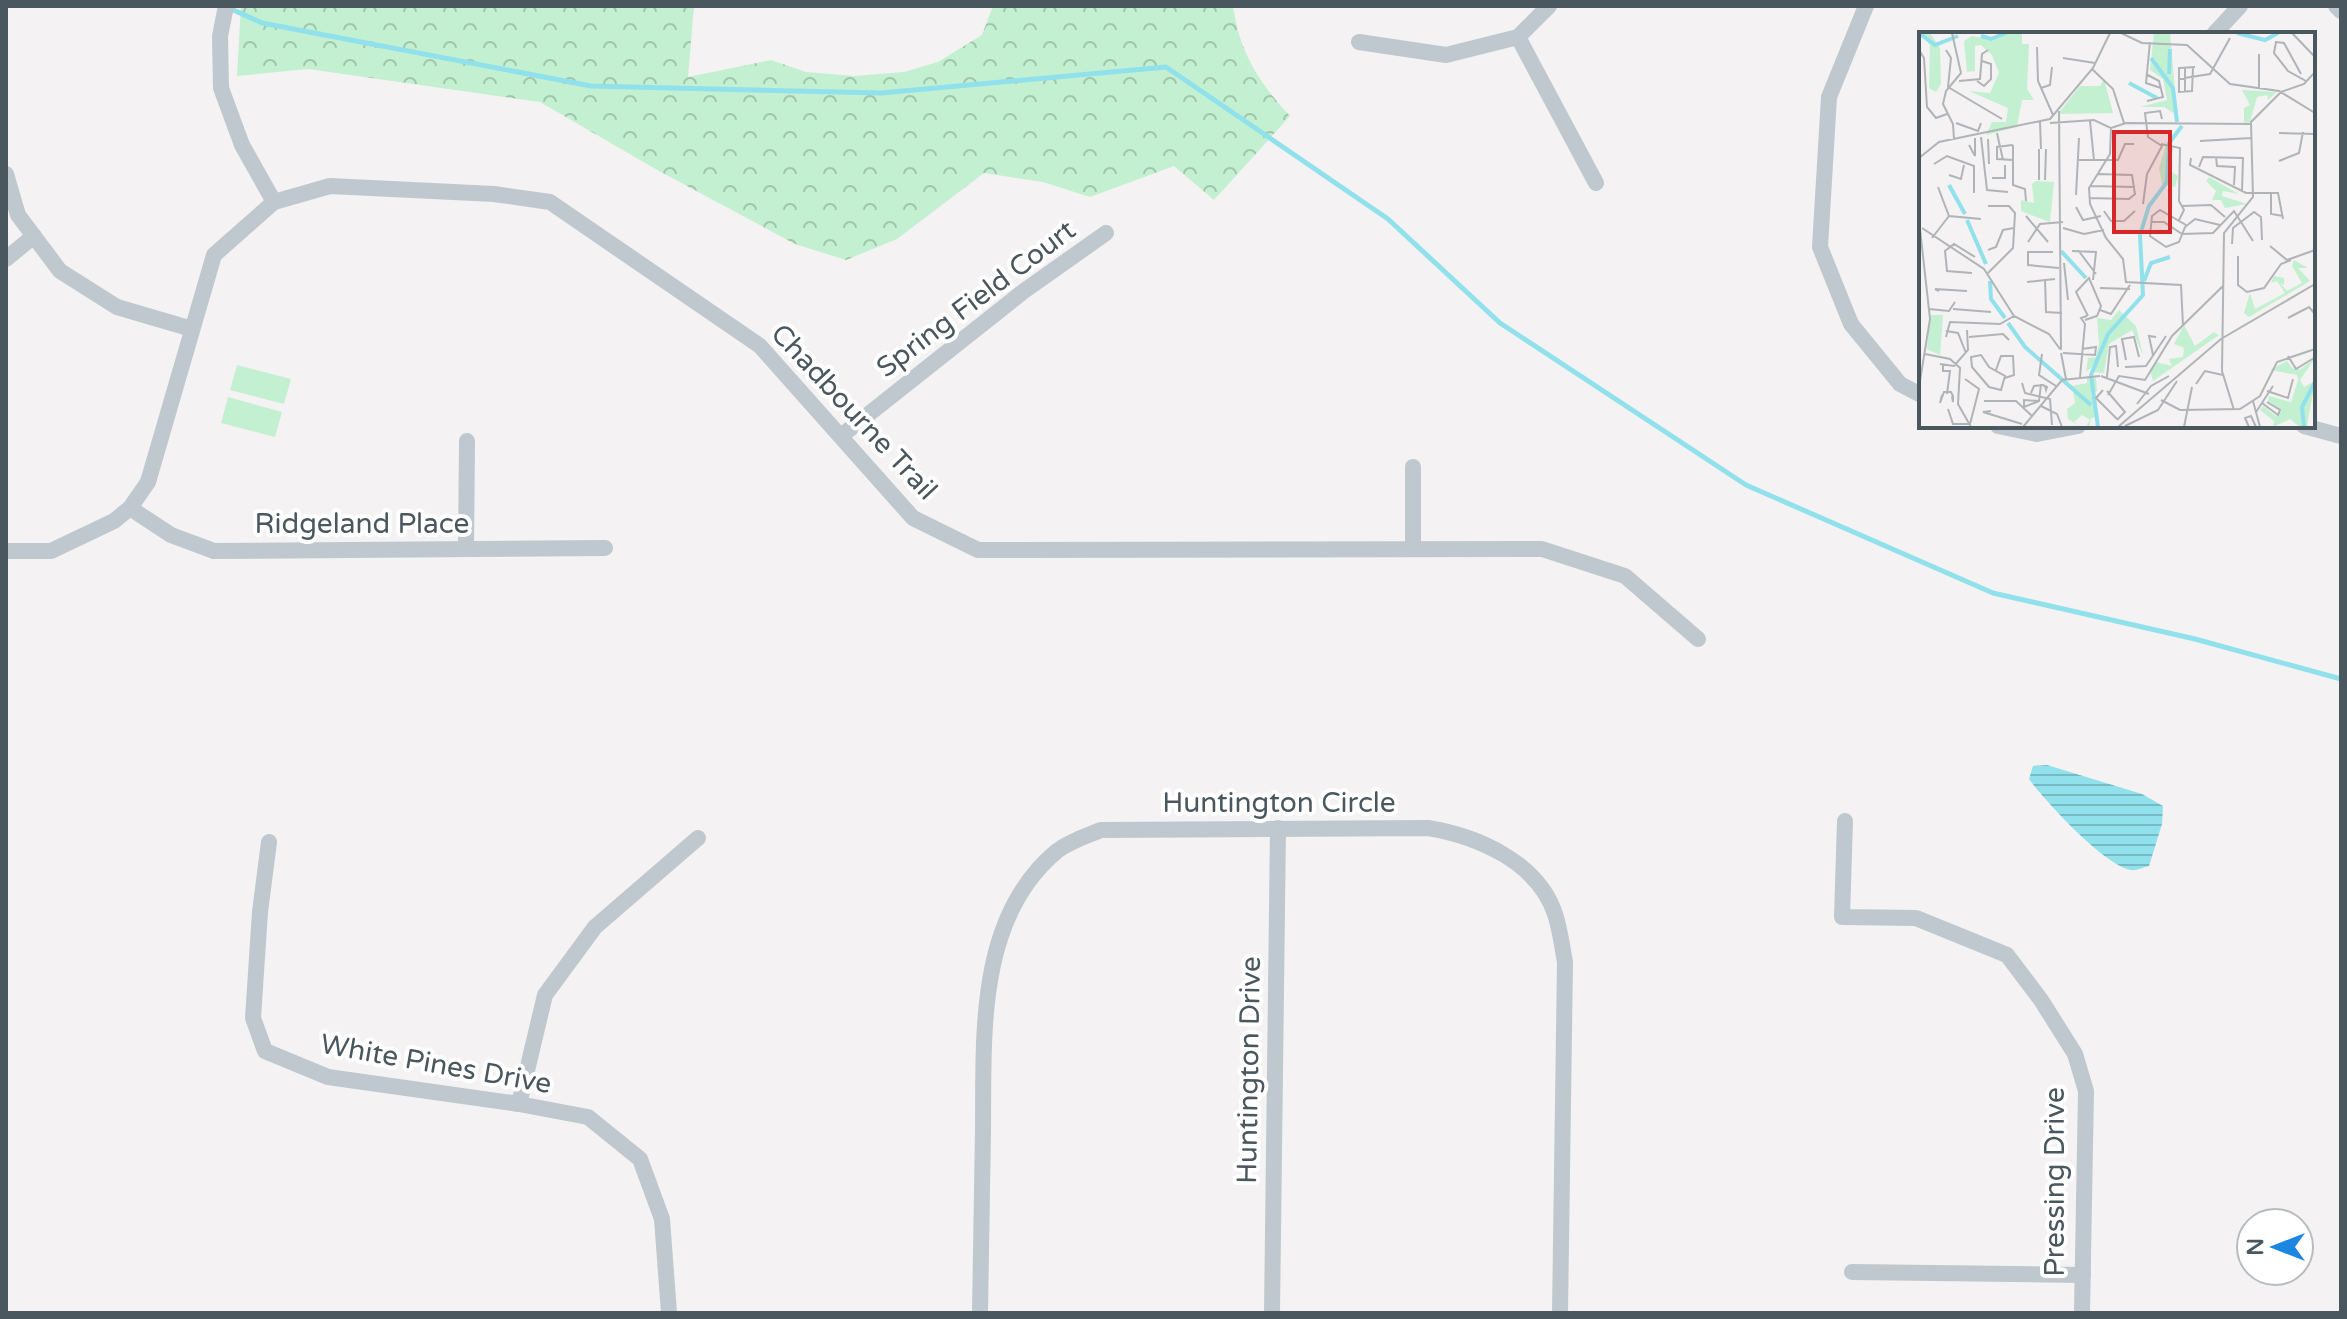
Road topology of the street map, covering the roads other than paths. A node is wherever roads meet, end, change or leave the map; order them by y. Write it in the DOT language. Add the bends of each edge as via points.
graph roads {
  1 [pos="226,6"];
  2 [pos="1549,6"];
  3 [pos="1866,6"];
  4 [pos="2240,6"];
  5 [pos="2336,6"];
  6 [pos="2341,11"];
  7 [pos="2216,32"];
  8 [pos="1518,37"];
  9 [pos="1359,42"];
  10 [pos="6,174"];
  11 [pos="1596,183"];
  12 [pos="274,202"];
  13 [pos="1106,233"];
  14 [pos="34,236"];
  15 [pos="6,259"];
  16 [pos="192,329"];
  17 [pos="1919,394"];
  18 [pos="2008,428"];
  19 [pos="2068,428"];
  20 [pos="2311,428"];
  21 [pos="841,436"];
  22 [pos="2341,436"];
  23 [pos="467,441"];
  24 [pos="1413,467"];
  25 [pos="130,508"];
  26 [pos="605,548"];
  27 [pos="466,549"];
  28 [pos="1413,549"];
  29 [pos="6,551"];
  30 [pos="1698,639"];
  31 [pos="1845,821"];
  32 [pos="1278,828"];
  33 [pos="698,838"];
  34 [pos="269,842"];
  35 [pos="519,1104"];
  36 [pos="1852,1272"];
  37 [pos="2083,1275"];
  38 [pos="669,1313"];
  39 [pos="980,1313"];
  40 [pos="1272,1313"];
  41 [pos="1560,1313"];
  42 [pos="2082,1313"];
  1 -- 12 [label="street" via="220,36 221,88 242,145"];
  2 -- 8 [label="street"];
  3 -- 17 [label="street" via="1829,97 1820,247 1851,324 1900,384"];
  4 -- 7 [label="street"];
  5 -- 6 [label="street"];
  8 -- 9 [label="street" via="1446,55"];
  8 -- 11 [label="street"];
  10 -- 14 [label="street" via="18,215"];
  12 -- 16 [label="street, Chadbourne Trail" via="214,255"];
  12 -- 21 [label="street, Chadbourne Trail" via="330,186 550,202 760,346"];
  13 -- 21 [label="street, Spring Field Court"];
  14 -- 15 [label="street"];
  14 -- 16 [label="street" via="60,271 117,307"];
  16 -- 25 [label="street, Chadbourne Trail" via="148,482"];
  18 -- 19 [label="street" via="2037,434"];
  20 -- 22 [label="street"];
  21 -- 28 [label="street, Chadbourne Trail" via="913,518 978,550"];
  23 -- 27 [label="street"];
  24 -- 28 [label="street"];
  25 -- 27 [label="street, Ridgeland Place" via="171,535 214,551"];
  25 -- 29 [label="street, Chadbourne Trail" via="51,551"];
  26 -- 27 [label="street, Ridgeland Place"];
  28 -- 30 [label="street, Chadbourne Trail" via="1542,549 1625,576"];
  31 -- 37 [label="street, Pressing Drive" via="1842,917 1916,918 2007,955 2075,1054 2086,1091"];
  32 -- 39 [label="street, Huntington Circle" via="1101,830 1058,850 1015,904 997,947 985,1015"];
  32 -- 40 [label="street, Huntington Drive"];
  32 -- 41 [label="street, Huntington Circle" via="1453,832 1515,862 1544,893 1555,912 1565,962"];
  33 -- 35 [label="street" via="595,927 545,995"];
  34 -- 35 [label="street, White Pines Drive" via="253,1018 265,1051 328,1077"];
  35 -- 38 [label="street, White Pines Drive" via="588,1117 640,1159 662,1219"];
  36 -- 37 [label="street"];
  37 -- 42 [label="street, Pressing Drive"];
}
